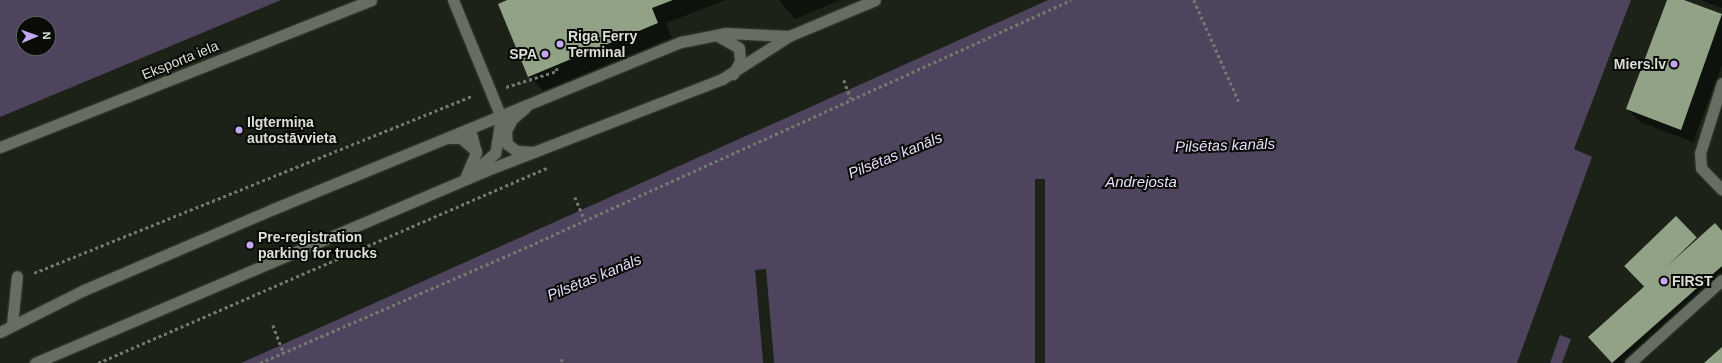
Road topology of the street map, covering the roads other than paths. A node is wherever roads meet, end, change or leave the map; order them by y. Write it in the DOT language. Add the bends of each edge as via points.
graph roads {
  1 [pos="371,0"];
  2 [pos="453,0"];
  3 [pos="875,0"];
  4 [pos="716,35"];
  5 [pos="789,36"];
  6 [pos="732,74"];
  7 [pos="1722,83"];
  8 [pos="525,108"];
  9 [pos="501,117"];
  10 [pos="470,129"];
  11 [pos="448,138"];
  12 [pos="0,147"];
  13 [pos="476,152"];
  14 [pos="534,152"];
  15 [pos="464,180"];
  16 [pos="1722,190"];
  17 [pos="16,280"];
  18 [pos="1722,280"];
  19 [pos="12,324"];
  20 [pos="0,332"];
  21 [pos="34,363"];
  22 [pos="1630,363"];
  1 -- 12 [label="street, Eksporta iela"];
  2 -- 9 [label="street"];
  3 -- 5 [label="street"];
  4 -- 5 [label="street"];
  4 -- 6 [label="street" via="739,48 740,61"];
  4 -- 8 [label="street" via="681,42"];
  5 -- 6 [label="street"];
  6 -- 14 [label="street"];
  7 -- 16 [label="street" via="1700,153 1701,168"];
  8 -- 9 [label="street"];
  8 -- 14 [label="street" via="512,119 506,131 507,144 517,151"];
  9 -- 10 [label="street"];
  9 -- 15 [label="street" via="496,153"];
  10 -- 11 [label="street"];
  10 -- 13 [label="street"];
  11 -- 13 [label="street" via="461,138"];
  11 -- 19 [label="street" via="273,209"];
  13 -- 15 [label="street"];
  14 -- 15 [label="street"];
  15 -- 21 [label="street"];
  17 -- 19 [label="street"];
  18 -- 22 [label="street"];
  19 -- 20 [label="street"];
}
